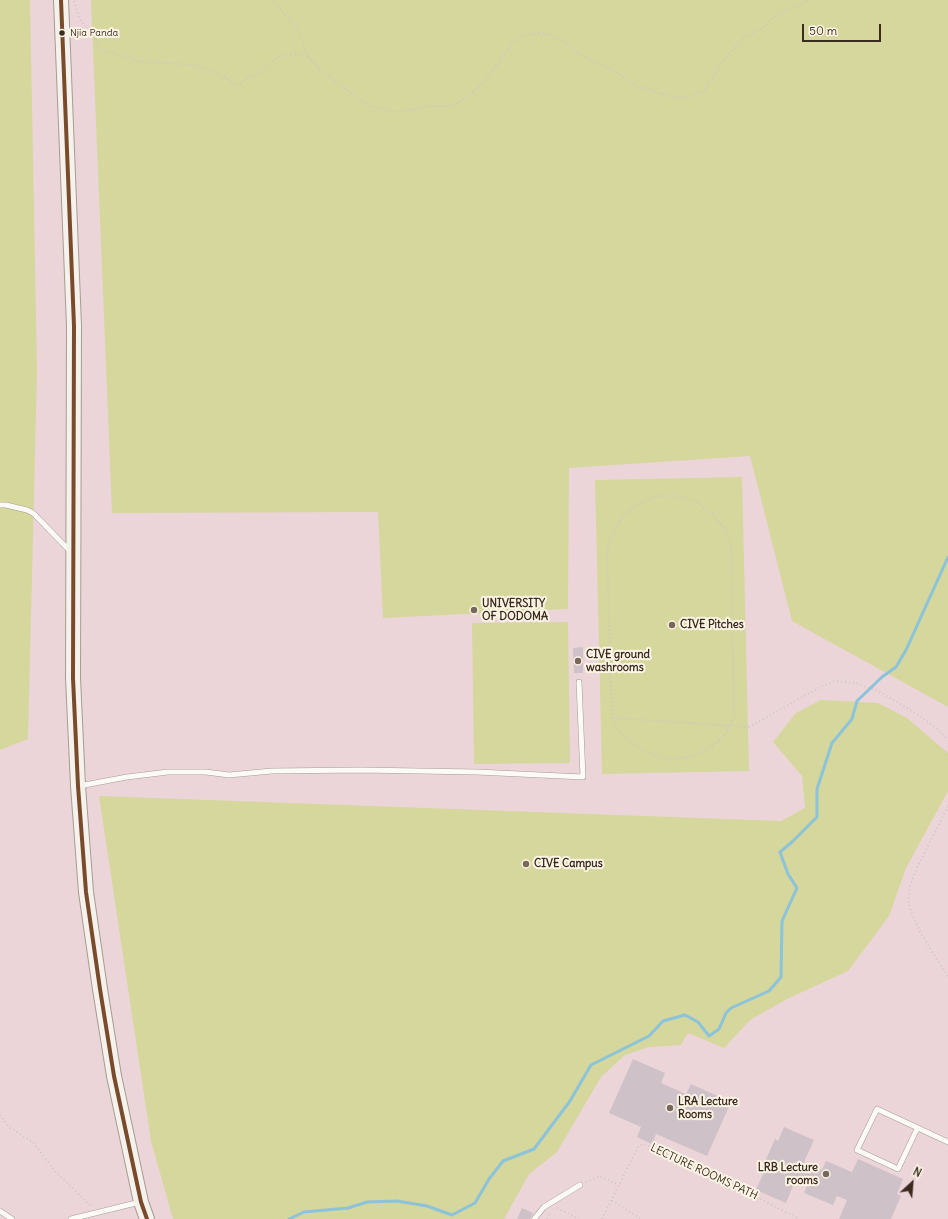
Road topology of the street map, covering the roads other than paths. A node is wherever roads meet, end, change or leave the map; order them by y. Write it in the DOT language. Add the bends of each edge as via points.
graph roads {
  1 [pos="62,0"];
  2 [pos="0,504"];
  3 [pos="73,554"];
  4 [pos="579,682"];
  5 [pos="78,786"];
  6 [pos="916,1131"];
  7 [pos="948,1142"];
  8 [pos="580,1185"];
  9 [pos="141,1202"];
  10 [pos="0,1211"];
  11 [pos="12,1219"];
  12 [pos="71,1219"];
  13 [pos="147,1219"];
  14 [pos="534,1219"];
  1 -- 3 [label="street" via="74,326"];
  2 -- 3 [label="lane" via="33,513"];
  3 -- 5 [label="street"];
  4 -- 5 [label="lane" via="583,777 361,770 272,771 229,775 168,772"];
  5 -- 9 [label="street" via="86,892 100,989 114,1076"];
  6 -- 7 [label="lane" via="898,1169 857,1150 877,1108"];
  8 -- 14 [label="lane" via="544,1207"];
  9 -- 12 [label="lane"];
  9 -- 13 [label="street"];
  10 -- 11 [label="lane"];
}
